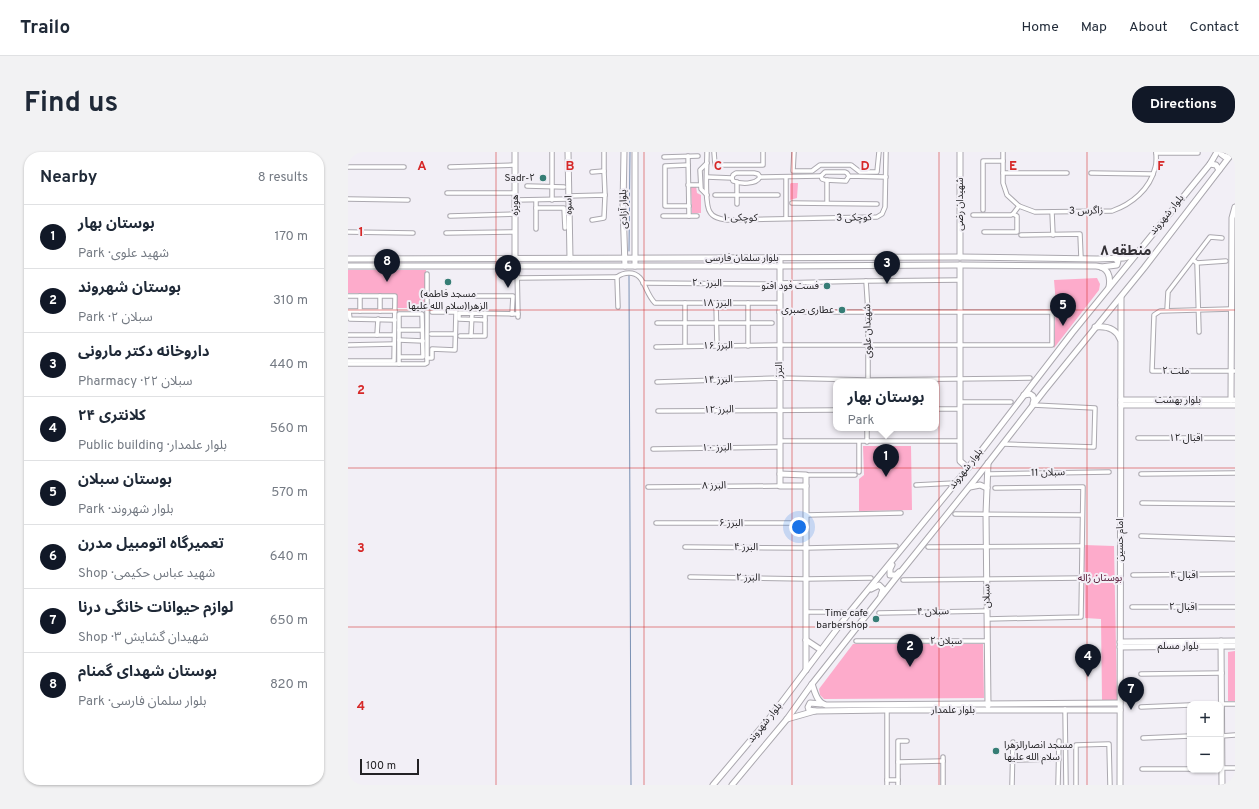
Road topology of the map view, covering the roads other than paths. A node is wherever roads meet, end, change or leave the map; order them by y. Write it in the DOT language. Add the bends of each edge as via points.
graph roads {
  1 [pos="515,152"];
  2 [pos="552,152"];
  3 [pos="568,152"];
  4 [pos="604,152"];
  5 [pos="624,152"];
  6 [pos="635,152"];
  7 [pos="707,152"];
  8 [pos="714,152"];
  9 [pos="763,152"];
  10 [pos="794,152"];
  11 [pos="879,152"];
  12 [pos="886,152"];
  13 [pos="960,152"];
  14 [pos="1003,152"];
  15 [pos="1156,152"];
  16 [pos="1217,152"];
  17 [pos="1221,152"];
  18 [pos="1198,153"];
  19 [pos="1232,154"];
  20 [pos="688,156"];
  21 [pos="698,156"];
  22 [pos="664,157"];
  23 [pos="1003,161"];
  24 [pos="707,163"];
  25 [pos="1210,164"];
  26 [pos="515,165"];
  27 [pos="688,165"];
  28 [pos="747,165"];
  29 [pos="836,165"];
  30 [pos="348,167"];
  31 [pos="404,167"];
  32 [pos="450,167"];
  33 [pos="1219,170"];
  34 [pos="604,171"];
  35 [pos="592,172"];
  36 [pos="836,172"];
  37 [pos="1003,172"];
  38 [pos="747,173"];
  39 [pos="1067,173"];
  40 [pos="1091,173"];
  41 [pos="1153,174"];
  42 [pos="822,176"];
  43 [pos="849,176"];
  44 [pos="707,177"];
  45 [pos="760,177"];
  46 [pos="786,177"];
  47 [pos="886,177"];
  48 [pos="732,178"];
  49 [pos="827,180"];
  50 [pos="737,182"];
  51 [pos="688,185"];
  52 [pos="700,185"];
  53 [pos="527,186"];
  54 [pos="552,186"];
  55 [pos="564,187"];
  56 [pos="447,193"];
  57 [pos="515,193"];
  58 [pos="605,194"];
  59 [pos="707,195"];
  60 [pos="715,195"];
  61 [pos="737,195"];
  62 [pos="778,195"];
  63 [pos="568,197"];
  64 [pos="348,199"];
  65 [pos="408,200"];
  66 [pos="515,200"];
  67 [pos="536,200"];
  68 [pos="552,200"];
  69 [pos="792,203"];
  70 [pos="737,204"];
  71 [pos="827,204"];
  72 [pos="877,204"];
  73 [pos="689,206"];
  74 [pos="1018,206"];
  75 [pos="1235,207"];
  76 [pos="536,208"];
  77 [pos="983,210"];
  78 [pos="1052,212"];
  79 [pos="515,214"];
  80 [pos="1013,214"];
  81 [pos="973,215"];
  82 [pos="450,216"];
  83 [pos="663,216"];
  84 [pos="689,216"];
  85 [pos="697,216"];
  86 [pos="786,218"];
  87 [pos="592,220"];
  88 [pos="565,228"];
  89 [pos="536,229"];
  90 [pos="348,232"];
  91 [pos="413,232"];
  92 [pos="515,232"];
  93 [pos="984,232"];
  94 [pos="446,233"];
  95 [pos="1053,234"];
  96 [pos="1021,235"];
  97 [pos="1222,238"];
  98 [pos="1233,238"];
  99 [pos="1135,255"];
  100 [pos="960,257"];
  101 [pos="570,258"];
  102 [pos="624,258"];
  103 [pos="635,258"];
  104 [pos="655,258"];
  105 [pos="780,258"];
  106 [pos="1081,258"];
  107 [pos="1114,258"];
  108 [pos="348,259"];
  109 [pos="515,259"];
  110 [pos="606,259"];
  111 [pos="1193,260"];
  112 [pos="1226,261"];
  113 [pos="1196,262"];
  114 [pos="960,265"];
  115 [pos="348,266"];
  116 [pos="517,266"];
  117 [pos="606,266"];
  118 [pos="625,266"];
  119 [pos="636,266"];
  120 [pos="656,266"];
  121 [pos="780,266"];
  122 [pos="1100,267"];
  123 [pos="427,274"];
  124 [pos="617,277"];
  125 [pos="518,278"];
  126 [pos="960,280"];
  127 [pos="866,281"];
  128 [pos="643,283"];
  129 [pos="779,283"];
  130 [pos="772,284"];
  131 [pos="1109,287"];
  132 [pos="348,296"];
  133 [pos="360,296"];
  134 [pos="380,296"];
  135 [pos="460,296"];
  136 [pos="1120,297"];
  137 [pos="1233,301"];
  138 [pos="685,303"];
  139 [pos="716,303"];
  140 [pos="748,303"];
  141 [pos="779,303"];
  142 [pos="618,307"];
  143 [pos="1231,309"];
  144 [pos="1167,310"];
  145 [pos="1198,310"];
  146 [pos="360,311"];
  147 [pos="380,311"];
  148 [pos="395,311"];
  149 [pos="432,312"];
  150 [pos="779,312"];
  151 [pos="868,312"];
  152 [pos="960,312"];
  153 [pos="472,313"];
  154 [pos="485,313"];
  155 [pos="512,314"];
  156 [pos="349,316"];
  157 [pos="378,319"];
  158 [pos="395,320"];
  159 [pos="472,320"];
  160 [pos="485,320"];
  161 [pos="657,323"];
  162 [pos="685,323"];
  163 [pos="717,323"];
  164 [pos="748,323"];
  165 [pos="772,323"];
  166 [pos="1095,327"];
  167 [pos="399,330"];
  168 [pos="422,330"];
  169 [pos="1199,332"];
  170 [pos="431,334"];
  171 [pos="455,334"];
  172 [pos="348,335"];
  173 [pos="377,335"];
  174 [pos="394,335"];
  175 [pos="460,336"];
  176 [pos="471,336"];
  177 [pos="1233,337"];
  178 [pos="399,340"];
  179 [pos="423,341"];
  180 [pos="1120,342"];
  181 [pos="394,344"];
  182 [pos="348,345"];
  183 [pos="779,345"];
  184 [pos="685,346"];
  185 [pos="717,346"];
  186 [pos="748,346"];
  187 [pos="869,346"];
  188 [pos="960,346"];
  189 [pos="656,347"];
  190 [pos="399,357"];
  191 [pos="427,358"];
  192 [pos="348,361"];
  193 [pos="348,364"];
  194 [pos="399,364"];
  195 [pos="1233,371"];
  196 [pos="779,378"];
  197 [pos="1030,378"];
  198 [pos="868,379"];
  199 [pos="939,379"];
  200 [pos="960,379"];
  201 [pos="833,380"];
  202 [pos="657,382"];
  203 [pos="1035,383"];
  204 [pos="1044,391"];
  205 [pos="1024,395"];
  206 [pos="1233,400"];
  207 [pos="960,402"];
  208 [pos="1011,402"];
  209 [pos="1121,402"];
  210 [pos="1032,405"];
  211 [pos="1235,405"];
  212 [pos="939,409"];
  213 [pos="960,409"];
  214 [pos="780,410"];
  215 [pos="833,410"];
  216 [pos="658,411"];
  217 [pos="867,431"];
  218 [pos="1138,438"];
  219 [pos="1235,438"];
  220 [pos="780,441"];
  221 [pos="960,441"];
  222 [pos="859,442"];
  223 [pos="867,442"];
  224 [pos="1003,444"];
  225 [pos="780,447"];
  226 [pos="653,449"];
  227 [pos="988,463"];
  228 [pos="968,468"];
  229 [pos="859,472"];
  230 [pos="1109,472"];
  231 [pos="780,474"];
  232 [pos="988,474"];
  233 [pos="1141,474"];
  234 [pos="1235,474"];
  235 [pos="806,475"];
  236 [pos="855,475"];
  237 [pos="955,483"];
  238 [pos="916,485"];
  239 [pos="780,486"];
  240 [pos="806,486"];
  241 [pos="648,487"];
  242 [pos="969,487"];
  243 [pos="988,488"];
  244 [pos="995,488"];
  245 [pos="1142,503"];
  246 [pos="1235,504"];
  247 [pos="901,513"];
  248 [pos="955,514"];
  249 [pos="986,514"];
  250 [pos="1082,514"];
  251 [pos="806,515"];
  252 [pos="656,523"];
  253 [pos="806,523"];
  254 [pos="1141,536"];
  255 [pos="1235,539"];
  256 [pos="896,546"];
  257 [pos="986,546"];
  258 [pos="1082,546"];
  259 [pos="685,547"];
  260 [pos="928,547"];
  261 [pos="806,548"];
  262 [pos="896,557"];
  263 [pos="904,568"];
  264 [pos="1235,574"];
  265 [pos="1133,575"];
  266 [pos="690,577"];
  267 [pos="871,578"];
  268 [pos="1082,578"];
  269 [pos="806,579"];
  270 [pos="987,579"];
  271 [pos="903,580"];
  272 [pos="868,590"];
  273 [pos="879,599"];
  274 [pos="1132,607"];
  275 [pos="1235,607"];
  276 [pos="987,611"];
  277 [pos="807,612"];
  278 [pos="842,612"];
  279 [pos="879,613"];
  280 [pos="987,619"];
  281 [pos="806,640"];
  282 [pos="856,641"];
  283 [pos="987,641"];
  284 [pos="1235,641"];
  285 [pos="1222,644"];
  286 [pos="1120,645"];
  287 [pos="1235,646"];
  288 [pos="821,650"];
  289 [pos="806,670"];
  290 [pos="1222,673"];
  291 [pos="1141,674"];
  292 [pos="812,684"];
  293 [pos="1221,701"];
  294 [pos="988,703"];
  295 [pos="1120,703"];
  296 [pos="822,704"];
  297 [pos="1223,704"];
  298 [pos="1235,704"];
  299 [pos="1187,705"];
  300 [pos="1141,707"];
  301 [pos="988,709"];
  302 [pos="1065,709"];
  303 [pos="887,710"];
  304 [pos="1120,710"];
  305 [pos="815,711"];
  306 [pos="787,718"];
  307 [pos="1235,735"];
  308 [pos="1187,736"];
  309 [pos="1223,736"];
  310 [pos="1143,738"];
  311 [pos="907,741"];
  312 [pos="1059,741"];
  313 [pos="1013,742"];
  314 [pos="1059,759"];
  315 [pos="1012,760"];
  316 [pos="898,762"];
  317 [pos="1223,768"];
  318 [pos="1235,768"];
  319 [pos="1142,769"];
  320 [pos="1187,769"];
  321 [pos="1221,773"];
  322 [pos="1059,778"];
  323 [pos="1066,778"];
  324 [pos="898,780"];
  325 [pos="887,783"];
  326 [pos="1120,783"];
  327 [pos="1110,784"];
  328 [pos="713,785"];
  329 [pos="732,785"];
  330 [pos="898,785"];
  331 [pos="943,785"];
  332 [pos="1012,785"];
  333 [pos="1058,785"];
  334 [pos="1066,785"];
  335 [pos="1076,785"];
  336 [pos="1222,785"];
  1 -- 26 [label="main road, هویزه"];
  2 -- 54 [label="street"];
  3 -- 63 [label="main road, اسوه"];
  4 -- 34 [label="street"];
  5 -- 102 [label="main road, بلوار آزادی"];
  6 -- 103 [label="main road, بلوار آزادی"];
  7 -- 24 [label="street, کوچکی ۱"];
  8 -- 28 [label="street" via="715,165"];
  9 -- 28 [label="street" via="763,165"];
  10 -- 29 [label="street" via="793,171 812,171 820,165"];
  11 -- 29 [label="street" via="878,172 860,172 851,165"];
  12 -- 47 [label="street, کوچکی 3"];
  13 -- 100 [label="main road, شهیدان رضی"];
  14 -- 23 [label="street"];
  15 -- 18 [label="street"];
  15 -- 41 [label="street, زاگرس 3"];
  16 -- 25 [label="main road, بلوار شهروند"];
  17 -- 19 [label="main road" via="1225,157"];
  19 -- 33 [label="main road, بلوار شهروند"];
  20 -- 21 [label="street"];
  20 -- 22 [label="street"];
  20 -- 27 [label="street"];
  23 -- 37 [label="street"];
  23 -- 77 [label="street" via="983,161"];
  24 -- 44 [label="street, کوچکی ۱"];
  24 -- 52 [label="street" via="700,170"];
  25 -- 33 [label="main road" via="1216,165"];
  25 -- 99 [label="main road, بلوار شهروند"];
  26 -- 32 [label="street"];
  26 -- 57 [label="main road, هویزه"];
  27 -- 51 [label="street"];
  27 -- 73 [label="street" via="665,166 665,206"];
  28 -- 38 [label="street"];
  29 -- 36 [label="street"];
  30 -- 31 [label="street"];
  33 -- 136 [label="main road, بلوار شهروند"];
  34 -- 35 [label="street"];
  34 -- 58 [label="street"];
  36 -- 42 [label="street" via="825,172"];
  36 -- 43 [label="street" via="845,172"];
  37 -- 39 [label="street"];
  37 -- 74 [label="street" via="1003,183 1008,195"];
  38 -- 45 [label="street" via="758,174"];
  38 -- 48 [label="street" via="736,173"];
  40 -- 41 [label="street"];
  41 -- 78 [label="street, زاگرس 3" via="1140,194 1118,209"];
  42 -- 46 [label="street"];
  42 -- 49 [label="street" via="822,179"];
  43 -- 47 [label="street"];
  43 -- 49 [label="street" via="846,180"];
  44 -- 48 [label="street"];
  44 -- 59 [label="street, کوچکی ۱"];
  45 -- 46 [label="street"];
  45 -- 50 [label="street" via="756,182"];
  46 -- 86 [label="street"];
  47 -- 86 [label="street, کوچکی 3" via="885,207 878,217"];
  48 -- 50 [label="street"];
  49 -- 71 [label="street"];
  50 -- 61 [label="street"];
  51 -- 52 [label="street"];
  51 -- 73 [label="street"];
  52 -- 59 [label="street"];
  53 -- 54 [label="street"];
  54 -- 55 [label="street"];
  54 -- 68 [label="street"];
  56 -- 57 [label="street"];
  57 -- 66 [label="main road, هویزه"];
  58 -- 63 [label="street"];
  58 -- 87 [label="street" via="604,218"];
  59 -- 86 [label="street, کوچکی ۱" via="710,213 716,218"];
  60 -- 61 [label="street"];
  61 -- 62 [label="street"];
  61 -- 70 [label="street"];
  63 -- 68 [label="street"];
  63 -- 101 [label="main road, اسوه"];
  64 -- 65 [label="street"];
  66 -- 67 [label="street"];
  66 -- 79 [label="main road, هویزه"];
  67 -- 68 [label="street"];
  67 -- 76 [label="street"];
  69 -- 71 [label="street"];
  71 -- 72 [label="street"];
  73 -- 84 [label="street"];
  74 -- 78 [label="street, زاگرس 3" via="1035,212"];
  74 -- 80 [label="street"];
  75 -- 98 [label="main road" via="1232,218"];
  76 -- 88 [label="street" via="564,208"];
  76 -- 89 [label="street"];
  78 -- 95 [label="street"];
  79 -- 82 [label="street"];
  79 -- 92 [label="main road, هویزه"];
  80 -- 81 [label="street"];
  80 -- 93 [label="street" via="1017,216 1017,232"];
  83 -- 84 [label="street"];
  84 -- 85 [label="street"];
  90 -- 91 [label="street"];
  92 -- 94 [label="street"];
  92 -- 109 [label="main road, هویزه"];
  95 -- 96 [label="street"];
  95 -- 106 [label="street" via="1080,234"];
  97 -- 111 [label="street" via="1210,237"];
  98 -- 137 [label="main road"];
  99 -- 107 [label="main road, بلوار سلمان فارسی"];
  99 -- 131 [label="main road, بلوار شهروند"];
  100 -- 105 [label="main road, بلوار سلمان فارسی"];
  100 -- 106 [label="main road, بلوار سلمان فارسی"];
  101 -- 109 [label="main road, بلوار سلمان فارسی"];
  101 -- 110 [label="main road, بلوار سلمان فارسی"];
  102 -- 103 [label="main road, بلوار سلمان فارسی"];
  102 -- 110 [label="main road, بلوار سلمان فارسی"];
  102 -- 118 [label="main road, بلوار آزادی"];
  103 -- 104 [label="main road, بلوار سلمان فارسی"];
  103 -- 119 [label="main road, بلوار آزادی"];
  104 -- 105 [label="main road, بلوار سلمان فارسی"];
  104 -- 120 [label="main road"];
  105 -- 121 [label="main road, البرز"];
  106 -- 107 [label="main road, بلوار سلمان فارسی"];
  107 -- 122 [label="main road, بلوار سلمان فارسی" via="1118,261 1117,266"];
  108 -- 109 [label="main road, بلوار سلمان فارسی"];
  110 -- 117 [label="main road"];
  111 -- 113 [label="street"];
  111 -- 144 [label="street" via="1168,292"];
  112 -- 113 [label="street"];
  113 -- 145 [label="street"];
  114 -- 121 [label="main road, بلوار سلمان فارسی"];
  114 -- 122 [label="main road, بلوار سلمان فارسی"];
  114 -- 126 [label="main road"];
  115 -- 116 [label="main road, بلوار سلمان فارسی"];
  116 -- 117 [label="main road, بلوار سلمان فارسی"];
  116 -- 125 [label="street"];
  117 -- 118 [label="main road, بلوار سلمان فارسی"];
  118 -- 119 [label="main road, بلوار سلمان فارسی"];
  119 -- 120 [label="main road, بلوار سلمان فارسی"];
  120 -- 121 [label="main road, بلوار سلمان فارسی"];
  121 -- 129 [label="main road, البرز"];
  122 -- 131 [label="main road" via="1108,271"];
  123 -- 191 [label="street"];
  124 -- 125 [label="street"];
  124 -- 128 [label="street" via="621,274 635,273 640,276"];
  124 -- 142 [label="street"];
  125 -- 155 [label="street" via="518,316"];
  126 -- 127 [label="street"];
  126 -- 152 [label="main road"];
  127 -- 129 [label="street"];
  127 -- 151 [label="street, شهیدان علوی"];
  128 -- 130 [label="street, البرز ۲۰"];
  128 -- 138 [label="street, البرز ۱۸" via="655,303"];
  129 -- 141 [label="main road, البرز"];
  131 -- 203 [label="main road, بلوار شهروند"];
  132 -- 133 [label="street"];
  133 -- 134 [label="street"];
  133 -- 146 [label="street"];
  134 -- 147 [label="street"];
  134 -- 148 [label="street" via="395,296"];
  135 -- 155 [label="street" via="513,296"];
  136 -- 166 [label="main road, بلوار شهروند"];
  136 -- 180 [label="main road, امام حسین"];
  137 -- 143 [label="main road"];
  138 -- 139 [label="street, البرز ۱۸"];
  138 -- 162 [label="street"];
  139 -- 140 [label="street, البرز ۱۸"];
  139 -- 163 [label="street"];
  140 -- 141 [label="street, البرز ۱۸"];
  140 -- 164 [label="street"];
  141 -- 150 [label="main road, البرز"];
  143 -- 145 [label="street"];
  143 -- 177 [label="main road"];
  144 -- 145 [label="street"];
  144 -- 195 [label="street, ملت ۲" via="1160,310 1154,315 1152,371"];
  145 -- 169 [label="street"];
  146 -- 147 [label="street"];
  146 -- 156 [label="street" via="349,311"];
  147 -- 148 [label="street"];
  148 -- 158 [label="street"];
  149 -- 171 [label="street" via="456,312"];
  150 -- 151 [label="street"];
  150 -- 183 [label="main road, البرز"];
  151 -- 152 [label="street"];
  151 -- 187 [label="street, شهیدان علوی"];
  152 -- 188 [label="main road"];
  152 -- 188 [label="street, البرز ۱۶" via="1052,312 1052,345"];
  153 -- 154 [label="street"];
  153 -- 159 [label="street"];
  153 -- 159 [label="street" via="459,313 459,319"];
  154 -- 155 [label="street"];
  154 -- 160 [label="street"];
  156 -- 157 [label="street"];
  157 -- 158 [label="street"];
  157 -- 173 [label="street"];
  158 -- 174 [label="street"];
  159 -- 160 [label="street"];
  159 -- 176 [label="street"];
  160 -- 176 [label="street" via="485,336"];
  161 -- 162 [label="street"];
  162 -- 163 [label="street"];
  162 -- 184 [label="street"];
  163 -- 164 [label="street"];
  163 -- 185 [label="street"];
  164 -- 165 [label="street"];
  164 -- 186 [label="street"];
  166 -- 180 [label="main road" via="1111,329 1119,337"];
  166 -- 204 [label="main road, بلوار شهروند"];
  167 -- 168 [label="street"];
  167 -- 168 [label="street" via="399,314 422,314"];
  167 -- 178 [label="street"];
  168 -- 179 [label="street"];
  170 -- 171 [label="street"];
  171 -- 191 [label="street" via="455,350 432,350 432,358"];
  172 -- 173 [label="street"];
  173 -- 174 [label="street"];
  174 -- 181 [label="street"];
  175 -- 176 [label="street"];
  177 -- 195 [label="main road"];
  178 -- 179 [label="street"];
  178 -- 190 [label="street"];
  179 -- 190 [label="street" via="423,357"];
  180 -- 209 [label="main road, امام حسین"];
  181 -- 182 [label="street"];
  181 -- 192 [label="street" via="394,361"];
  183 -- 186 [label="street, البرز ۱۶"];
  183 -- 187 [label="street, البرز ۱۶"];
  183 -- 196 [label="main road, البرز"];
  184 -- 185 [label="street, البرز ۱۶"];
  184 -- 189 [label="street, البرز ۱۶"];
  185 -- 186 [label="street, البرز ۱۶"];
  187 -- 188 [label="street, البرز ۱۶"];
  187 -- 198 [label="street, شهیدان علوی"];
  188 -- 200 [label="main road"];
  190 -- 194 [label="street"];
  191 -- 194 [label="street" via="427,363 423,364"];
  193 -- 194 [label="street"];
  195 -- 206 [label="main road"];
  196 -- 201 [label="street, البرز ۱۴"];
  196 -- 202 [label="street, البرز ۱۴"];
  196 -- 214 [label="main road, البرز"];
  197 -- 200 [label="street, البرز ۱۴"];
  199 -- 200 [label="street, البرز ۱۴"];
  200 -- 207 [label="main road"];
  203 -- 204 [label="main road" via="1037,390"];
  203 -- 205 [label="main road, بلوار شهروند"];
  204 -- 210 [label="main road, بلوار شهروند"];
  205 -- 210 [label="main road" via="1033,396"];
  205 -- 228 [label="main road, بلوار شهروند"];
  206 -- 209 [label="main road, بلوار بهشت"];
  207 -- 208 [label="street"];
  207 -- 213 [label="main road"];
  209 -- 211 [label="main road, بلوار بهشت"];
  209 -- 286 [label="main road, امام حسین"];
  210 -- 224 [label="main road, بلوار شهروند"];
  210 -- 224 [label="street" via="1094,407 1095,445 1093,447"];
  212 -- 213 [label="street"];
  213 -- 221 [label="main road"];
  214 -- 215 [label="street, البرز ۱۲"];
  214 -- 216 [label="street, البرز ۱۲"];
  214 -- 220 [label="main road, البرز"];
  217 -- 223 [label="street"];
  218 -- 219 [label="street, اقبال ۱۲"];
  220 -- 222 [label="street"];
  220 -- 225 [label="main road, البرز"];
  221 -- 223 [label="street"];
  221 -- 228 [label="main road" via="960,461"];
  222 -- 223 [label="street"];
  222 -- 229 [label="street"];
  224 -- 227 [label="main road, بلوار شهروند"];
  225 -- 226 [label="street, البرز ۱۰"];
  225 -- 231 [label="main road, البرز"];
  227 -- 232 [label="main road, سبلان"];
  227 -- 242 [label="main road, بلوار شهروند"];
  228 -- 237 [label="main road, بلوار شهروند"];
  230 -- 232 [label="street, سبلان 11"];
  231 -- 235 [label="main road"];
  231 -- 239 [label="main road, البرز"];
  232 -- 243 [label="main road, سبلان"];
  233 -- 234 [label="street"];
  235 -- 236 [label="street"];
  235 -- 240 [label="main road"];
  237 -- 238 [label="street"];
  237 -- 262 [label="main road, بلوار شهروند"];
  239 -- 240 [label="main road"];
  239 -- 241 [label="street, البرز ۸"];
  240 -- 251 [label="main road"];
  242 -- 243 [label="main road" via="976,485"];
  242 -- 263 [label="main road, بلوار شهروند"];
  243 -- 249 [label="main road, سبلان"];
  244 -- 250 [label="street" via="1083,487"];
  245 -- 246 [label="street"];
  247 -- 251 [label="street"];
  248 -- 249 [label="street"];
  249 -- 250 [label="street"];
  249 -- 257 [label="main road, سبلان"];
  250 -- 258 [label="street"];
  251 -- 253 [label="main road"];
  252 -- 253 [label="street, البرز ۶"];
  253 -- 261 [label="main road"];
  254 -- 255 [label="street"];
  256 -- 261 [label="street, البرز ۴"];
  257 -- 258 [label="street"];
  257 -- 260 [label="street"];
  257 -- 270 [label="main road, سبلان"];
  258 -- 268 [label="street"];
  259 -- 261 [label="street, البرز ۴"];
  261 -- 269 [label="main road"];
  262 -- 263 [label="main road" via="890,575 896,575"];
  262 -- 272 [label="main road, بلوار شهروند"];
  263 -- 273 [label="main road, بلوار شهروند"];
  264 -- 265 [label="street, اقبال ۴"];
  266 -- 269 [label="street, البرز ۲"];
  267 -- 269 [label="street, البرز ۲"];
  268 -- 270 [label="street"];
  268 -- 280 [label="street" via="1081,617"];
  269 -- 277 [label="main road"];
  270 -- 271 [label="street"];
  270 -- 276 [label="main road, سبلان"];
  272 -- 273 [label="main road" via="877,585 881,587"];
  272 -- 288 [label="main road, بلوار شهروند"];
  273 -- 292 [label="main road, بلوار شهروند"];
  274 -- 275 [label="street, اقبال ۲"];
  276 -- 279 [label="street, سبلان ۴"];
  276 -- 280 [label="main road, سبلان"];
  277 -- 278 [label="street"];
  277 -- 281 [label="main road"];
  280 -- 283 [label="main road, سبلان"];
  281 -- 288 [label="main road"];
  281 -- 289 [label="main road"];
  282 -- 283 [label="street, سبلان ۲"];
  283 -- 294 [label="main road, سبلان"];
  284 -- 285 [label="main road, بلوار مسلم"];
  285 -- 286 [label="main road, بلوار مسلم"];
  285 -- 287 [label="main road, بلوار مسلم"];
  285 -- 290 [label="main road"];
  286 -- 295 [label="main road, امام حسین"];
  288 -- 289 [label="main road, بلوار شهروند"];
  289 -- 328 [label="main road, بلوار شهروند"];
  290 -- 291 [label="street"];
  290 -- 293 [label="main road"];
  292 -- 296 [label="main road"];
  292 -- 306 [label="main road, بلوار شهروند"];
  294 -- 295 [label="main road, بلوار علمدار"];
  294 -- 296 [label="main road, بلوار علمدار"];
  294 -- 301 [label="main road, سبلان"];
  295 -- 304 [label="main road, امام حسین"];
  296 -- 305 [label="main road" via="810,703 809,710"];
  297 -- 298 [label="street"];
  299 -- 300 [label="street"];
  301 -- 302 [label="main road, بلوار علمدار"];
  301 -- 303 [label="main road, بلوار علمدار"];
  302 -- 304 [label="main road, بلوار علمدار"];
  302 -- 323 [label="street"];
  303 -- 305 [label="main road, بلوار علمدار"];
  303 -- 325 [label="street"];
  304 -- 326 [label="main road, امام حسین"];
  305 -- 306 [label="main road, بلوار علمدار"];
  306 -- 329 [label="main road, بلوار شهروند"];
  307 -- 309 [label="street"];
  308 -- 310 [label="street"];
  311 -- 316 [label="street" via="898,742"];
  312 -- 314 [label="street"];
  313 -- 315 [label="street"];
  314 -- 315 [label="street"];
  314 -- 322 [label="street"];
  315 -- 332 [label="street"];
  316 -- 324 [label="street"];
  316 -- 331 [label="street" via="943,759"];
  317 -- 318 [label="street"];
  319 -- 320 [label="street"];
  321 -- 336 [label="main road"];
  322 -- 323 [label="street"];
  322 -- 333 [label="street"];
  323 -- 334 [label="street"];
  324 -- 325 [label="street"];
  324 -- 330 [label="street"];
  326 -- 327 [label="street"];
  327 -- 335 [label="street" via="1109,744 1076,745"];
}
